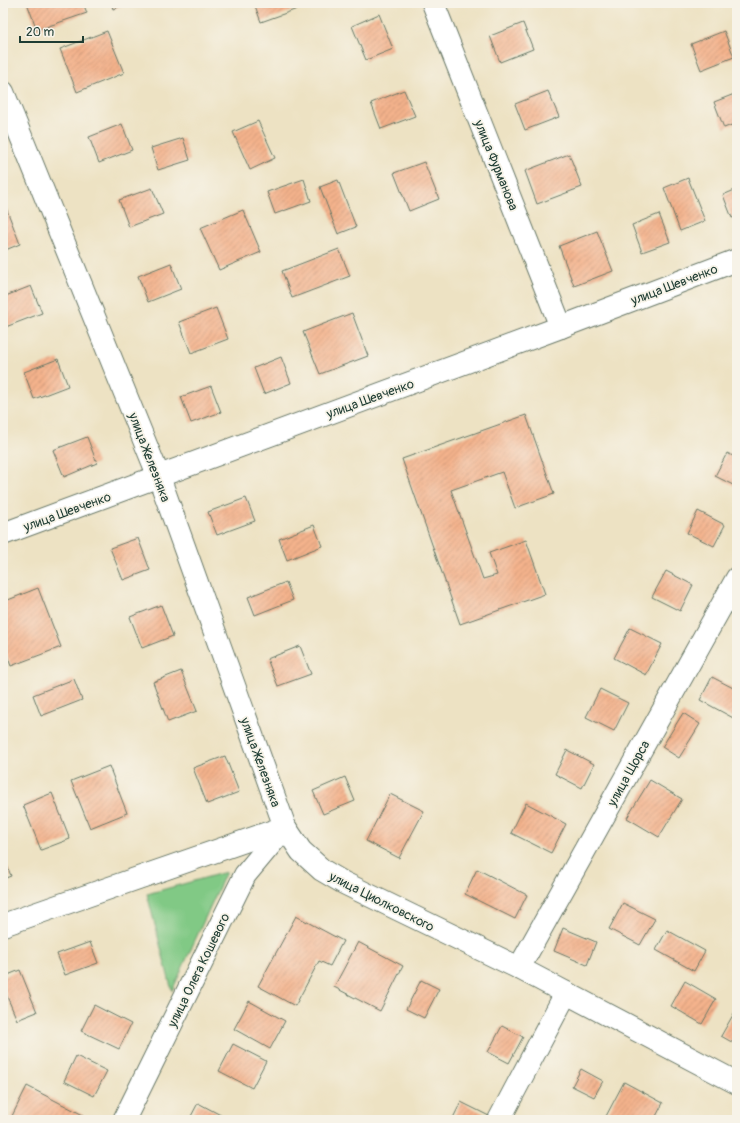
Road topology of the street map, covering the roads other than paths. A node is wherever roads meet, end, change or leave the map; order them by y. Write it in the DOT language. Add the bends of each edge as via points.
graph roads {
  1 [pos="433,3"];
  2 [pos="3,92"];
  3 [pos="737,260"];
  4 [pos="561,327"];
  5 [pos="159,477"];
  6 [pos="3,534"];
  7 [pos="737,578"];
  8 [pos="285,827"];
  9 [pos="3,925"];
  10 [pos="519,968"];
  11 [pos="566,994"];
  12 [pos="737,1084"];
  13 [pos="124,1120"];
  14 [pos="499,1120"];
  1 -- 4 [label="street, улица Фурманова"];
  2 -- 5 [label="street, улица Железняка"];
  3 -- 4 [label="street, улица Шевченко"];
  4 -- 5 [label="street, улица Шевченко"];
  5 -- 6 [label="street, улица Шевченко"];
  5 -- 8 [label="street, улица Железняка"];
  7 -- 10 [label="street, улица Щорса"];
  8 -- 9 [label="street"];
  8 -- 10 [label="street, улица Циолковского" via="301,851 322,870"];
  8 -- 13 [label="street, улица Олега Кошевого" via="245,875"];
  10 -- 11 [label="street, улица Циолковского"];
  11 -- 12 [label="street, улица Циолковского"];
  11 -- 14 [label="street"];
}
